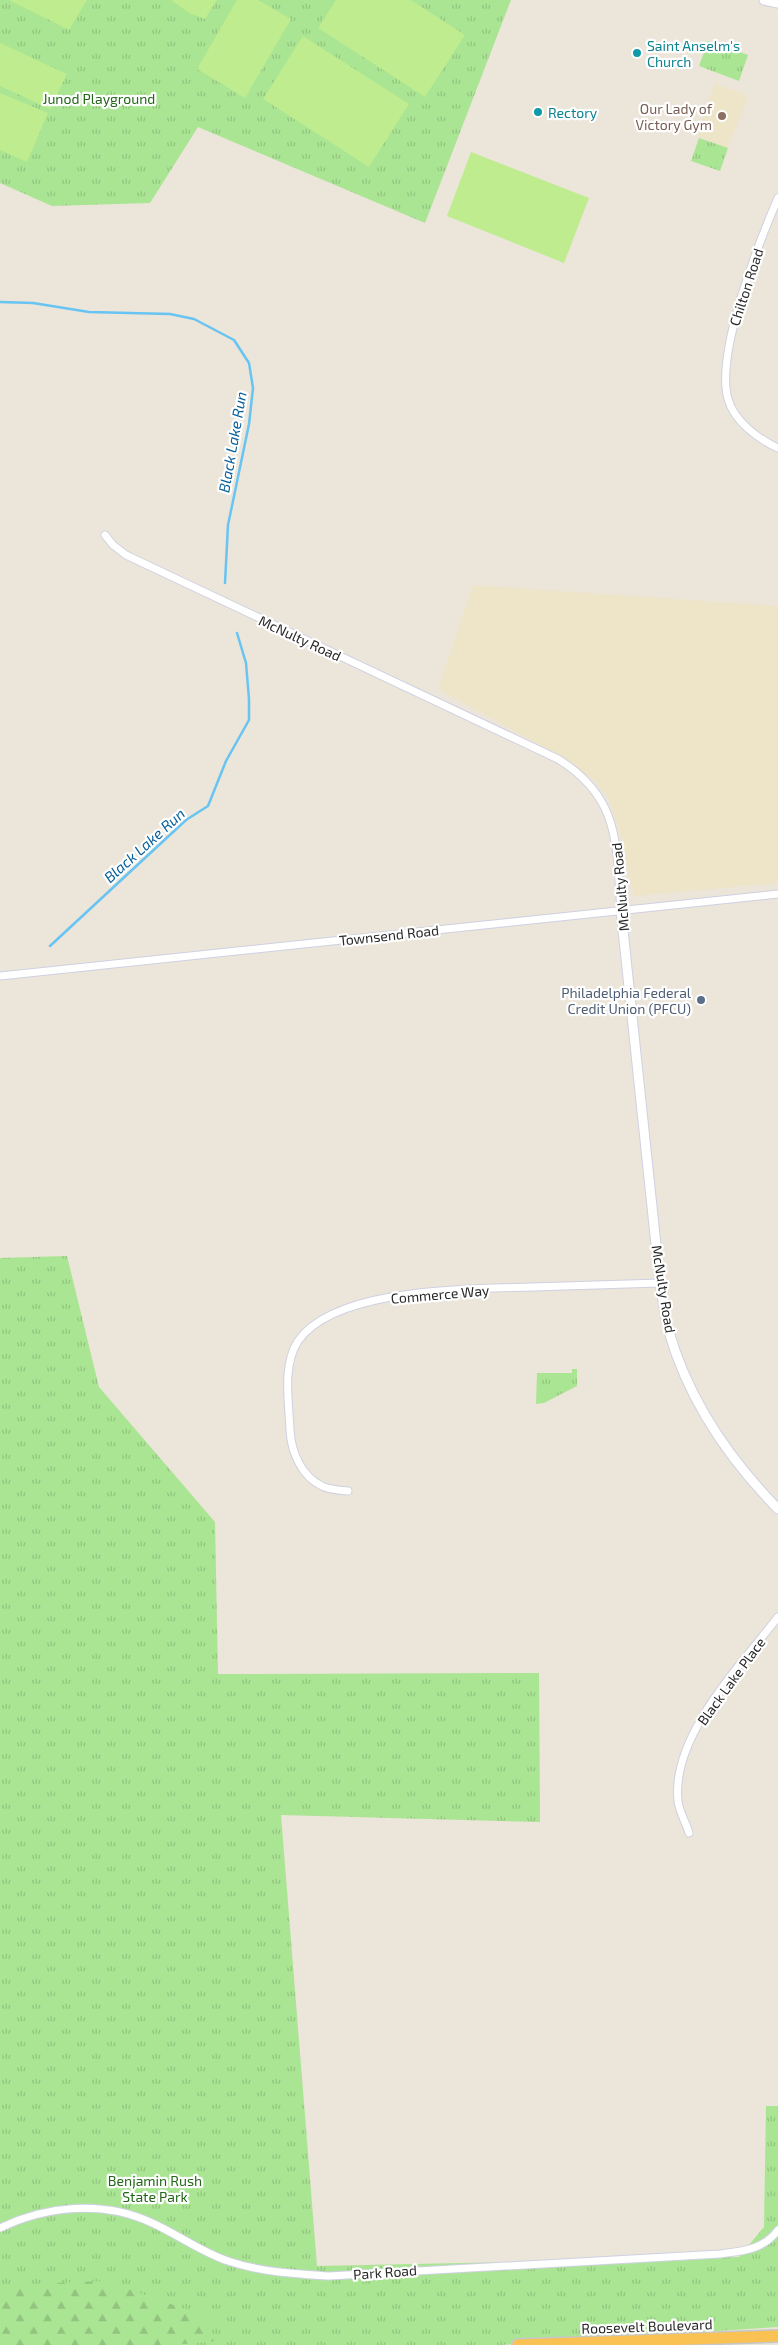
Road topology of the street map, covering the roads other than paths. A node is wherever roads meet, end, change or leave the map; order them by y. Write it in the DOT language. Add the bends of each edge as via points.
graph roads {
  1 [pos="764,0"];
  2 [pos="778,3"];
  3 [pos="778,198"];
  4 [pos="778,448"];
  5 [pos="105,535"];
  6 [pos="778,894"];
  7 [pos="622,911"];
  8 [pos="0,976"];
  9 [pos="660,1283"];
  10 [pos="348,1491"];
  11 [pos="778,1509"];
  12 [pos="778,1617"];
  13 [pos="690,1833"];
  14 [pos="0,2228"];
  15 [pos="778,2230"];
  16 [pos="778,2336"];
  17 [pos="518,2345"];
  1 -- 2 [label="street"];
  3 -- 4 [label="street, Chilton Road" via="734,322 725,380 732,408 753,434"];
  5 -- 7 [label="street, McNulty Road" via="126,555 578,772 600,796 616,835"];
  6 -- 7 [label="street, Townsend Road"];
  7 -- 8 [label="street, Townsend Road"];
  7 -- 9 [label="street, McNulty Road"];
  9 -- 10 [label="street, Commerce Way" via="441,1291 379,1299 336,1312 311,1327 298,1342 288,1363 290,1436 298,1462 311,1480 324,1488"];
  9 -- 11 [label="street, McNulty Road" via="669,1331 706,1421 752,1482"];
  12 -- 13 [label="street, Black Lake Place" via="714,1700 693,1735 680,1769 678,1790 678,1802"];
  14 -- 15 [label="street, Park Road" via="23,2217 66,2207 110,2211 149,2221 228,2261 298,2274 329,2276 720,2254 758,2247"];
  16 -- 17 [label="highway, Roosevelt Boulevard"];
}
